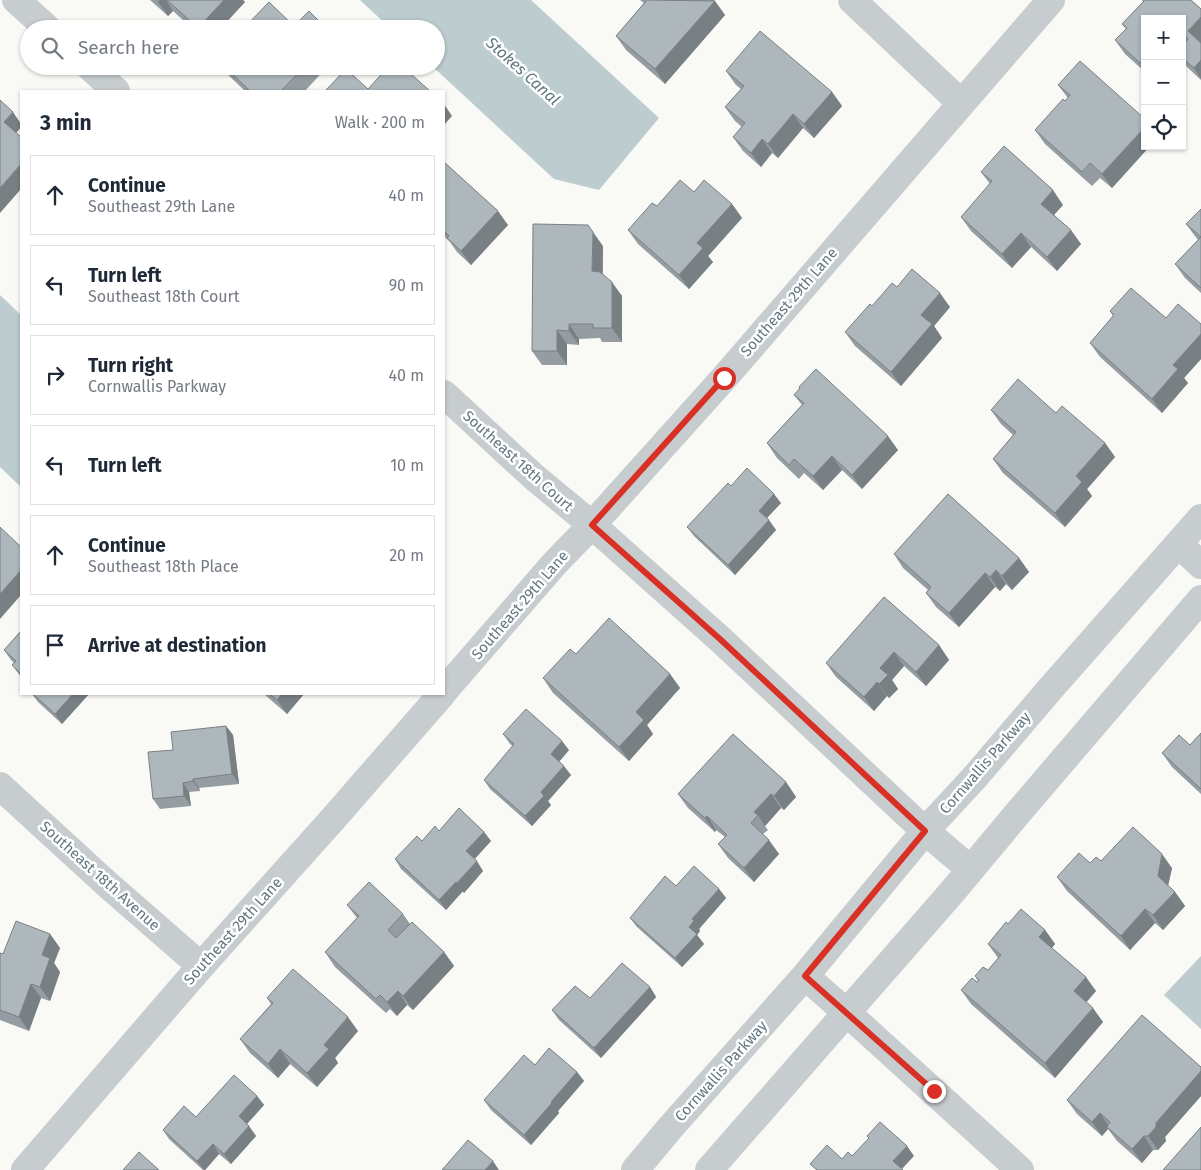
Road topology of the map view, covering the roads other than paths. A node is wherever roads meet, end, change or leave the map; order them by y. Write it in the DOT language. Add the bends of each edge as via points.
graph roads {
  1 [pos="16,0"];
  2 [pos="852,0"];
  3 [pos="1052,0"];
  4 [pos="38,20"];
  5 [pos="99,75"];
  6 [pos="115,90"];
  7 [pos="961,103"];
  8 [pos="445,395"];
  9 [pos="1201,518"];
  10 [pos="592,525"];
  11 [pos="1179,544"];
  12 [pos="1201,566"];
  13 [pos="1201,599"];
  14 [pos="445,691"];
  15 [pos="441,695"];
  16 [pos="0,786"];
  17 [pos="925,831"];
  18 [pos="970,870"];
  19 [pos="201,966"];
  20 [pos="805,976"];
  21 [pos="846,1012"];
  22 [pos="25,1170"];
  23 [pos="635,1170"];
  24 [pos="709,1170"];
  25 [pos="1020,1170"];
  1 -- 4 [label="street"];
  2 -- 7 [label="street"];
  3 -- 7 [label="street, Southeast 29th Lane"];
  5 -- 6 [label="street"];
  7 -- 10 [label="street, Southeast 29th Lane" via="724,378"];
  8 -- 10 [label="street, Southeast 18th Court"];
  9 -- 11 [label="street, Cornwallis Parkway"];
  10 -- 14 [label="street, Southeast 29th Lane"];
  10 -- 17 [label="street, Southeast 18th Court" via="721,640"];
  11 -- 12 [label="street"];
  11 -- 17 [label="street, Cornwallis Parkway"];
  13 -- 18 [label="street"];
  15 -- 19 [label="street, Southeast 29th Lane"];
  16 -- 19 [label="street, Southeast 18th Avenue"];
  17 -- 18 [label="street, Southeast 18th Court"];
  17 -- 20 [label="street, Cornwallis Parkway"];
  18 -- 21 [label="street"];
  19 -- 22 [label="street, Southeast 29th Lane"];
  20 -- 21 [label="street"];
  20 -- 23 [label="street, Cornwallis Parkway"];
  21 -- 24 [label="street"];
  21 -- 25 [label="street"];
}
